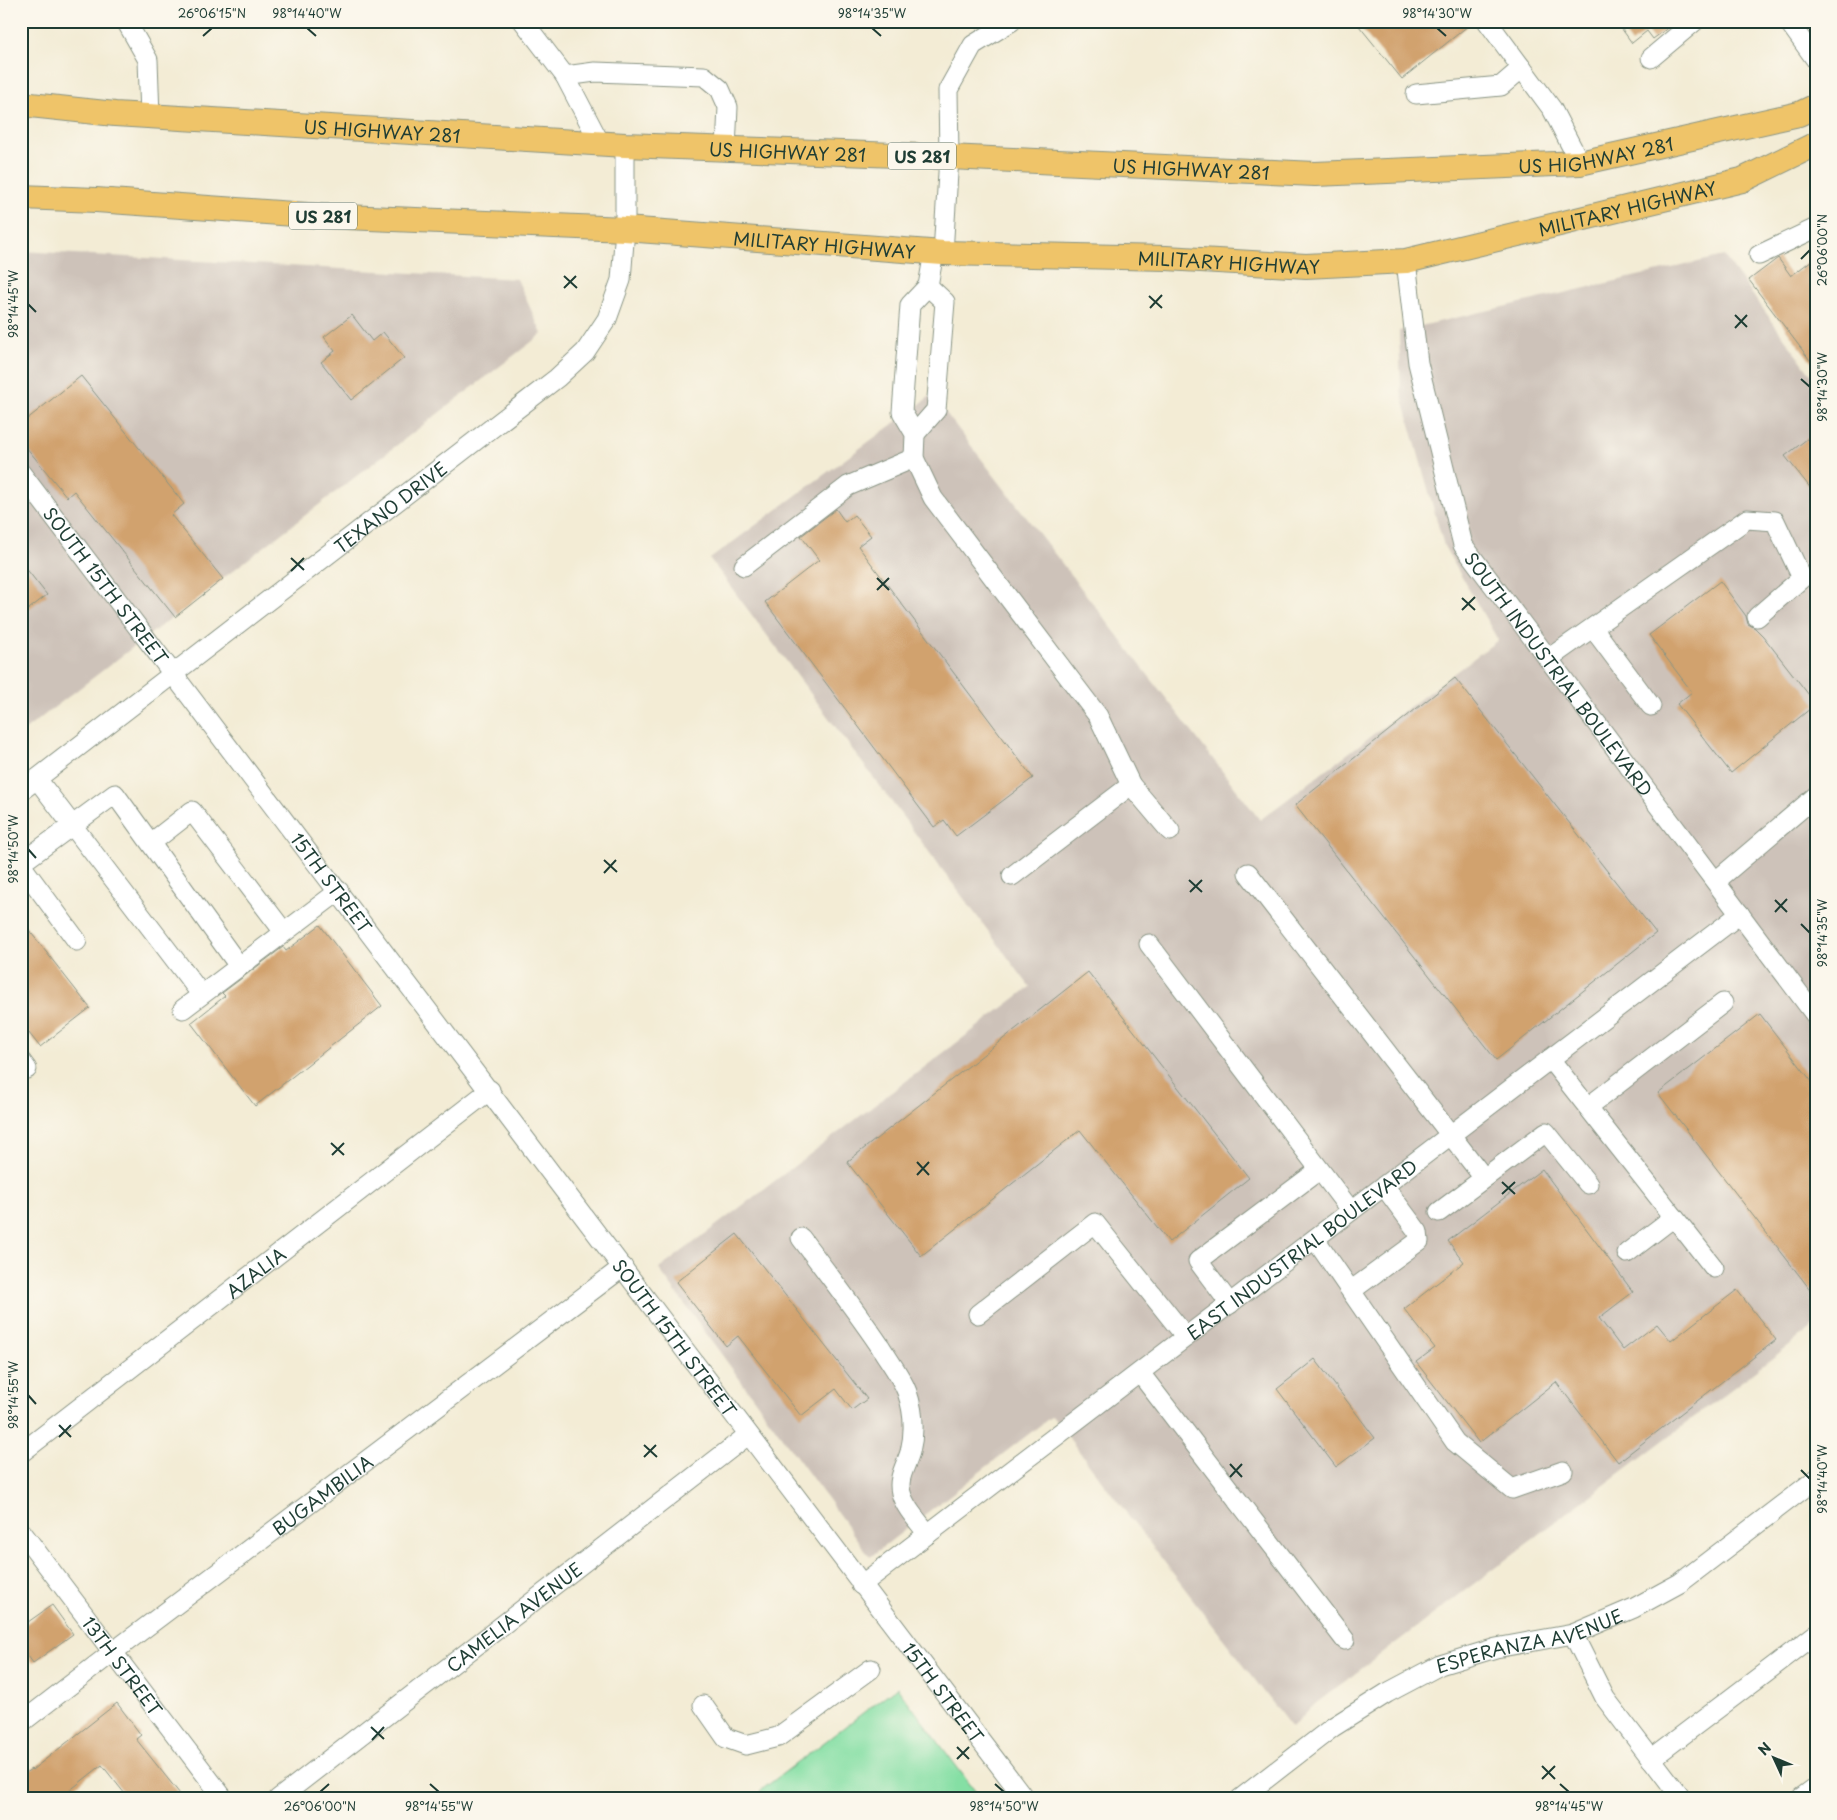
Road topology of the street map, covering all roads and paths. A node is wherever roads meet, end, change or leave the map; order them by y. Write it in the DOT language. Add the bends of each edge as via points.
graph roads {
  1 [pos="126,21"];
  2 [pos="523,21"];
  3 [pos="1012,21"];
  4 [pos="1487,21"];
  5 [pos="1788,21"];
  6 [pos="1691,22"];
  7 [pos="1651,58"];
  8 [pos="1816,60"];
  9 [pos="1522,68"];
  10 [pos="565,76"];
  11 [pos="1416,94"];
  12 [pos="21,104"];
  13 [pos="1816,106"];
  14 [pos="150,116"];
  15 [pos="600,143"];
  16 [pos="625,144"];
  17 [pos="1816,144"];
  18 [pos="726,148"];
  19 [pos="949,157"];
  20 [pos="1580,163"];
  21 [pos="21,197"];
  22 [pos="1816,228"];
  23 [pos="625,229"];
  24 [pos="939,252"];
  25 [pos="1759,254"];
  26 [pos="1406,260"];
  27 [pos="928,286"];
  28 [pos="915,434"];
  29 [pos="914,458"];
  30 [pos="21,473"];
  31 [pos="744,566"];
  32 [pos="1757,617"];
  33 [pos="1594,628"];
  34 [pos="1548,659"];
  35 [pos="175,674"];
  36 [pos="1650,706"];
  37 [pos="37,779"];
  38 [pos="1131,785"];
  39 [pos="21,791"];
  40 [pos="1816,796"];
  41 [pos="72,825"];
  42 [pos="1170,831"];
  43 [pos="151,843"];
  44 [pos="21,864"];
  45 [pos="1248,873"];
  46 [pos="1012,876"];
  47 [pos="1716,881"];
  48 [pos="339,891"];
  49 [pos="1740,914"];
  50 [pos="284,932"];
  51 [pos="77,941"];
  52 [pos="1149,944"];
  53 [pos="239,966"];
  54 [pos="201,994"];
  55 [pos="1723,1003"];
  56 [pos="183,1009"];
  57 [pos="1816,1016"];
  58 [pos="1550,1059"];
  59 [pos="490,1090"];
  60 [pos="1588,1107"];
  61 [pos="1450,1136"];
  62 [pos="1319,1170"];
  63 [pos="1484,1178"];
  64 [pos="1588,1184"];
  65 [pos="1384,1186"];
  66 [pos="1351,1212"];
  67 [pos="1439,1212"];
  68 [pos="1674,1217"];
  69 [pos="802,1238"];
  70 [pos="1315,1239"];
  71 [pos="1628,1253"];
  72 [pos="623,1267"];
  73 [pos="1714,1268"];
  74 [pos="1352,1290"];
  75 [pos="1230,1304"];
  76 [pos="978,1314"];
  77 [pos="1186,1337"];
  78 [pos="1140,1373"];
  79 [pos="748,1435"];
  80 [pos="21,1453"];
  81 [pos="1563,1471"];
  82 [pos="1816,1479"];
  83 [pos="21,1532"];
  84 [pos="928,1534"];
  85 [pos="861,1585"];
  86 [pos="1573,1634"];
  87 [pos="1816,1634"];
  88 [pos="1345,1640"];
  89 [pos="113,1652"];
  90 [pos="871,1669"];
  91 [pos="703,1706"];
  92 [pos="21,1724"];
  93 [pos="1651,1759"];
  94 [pos="1816,1788"];
  95 [pos="224,1799"];
  96 [pos="278,1799"];
  97 [pos="1025,1799"];
  98 [pos="1240,1799"];
  99 [pos="1682,1799"];
  100 [pos="1801,1799"];
  1 -- 14 [label="street" via="148,60"];
  2 -- 10 [label="street"];
  3 -- 19 [label="street" via="973,45 948,90"];
  4 -- 9 [label="street"];
  5 -- 8 [label="street"];
  6 -- 7 [label="street"];
  9 -- 11 [label="street" via="1501,86"];
  9 -- 20 [label="street" via="1552,109"];
  10 -- 15 [label="street"];
  10 -- 18 [label="street" via="594,72 704,76 720,89 728,107"];
  12 -- 14 [label="main road, US HIGHWAY 281 / US 281"];
  13 -- 20 [label="main road, US HIGHWAY 281 / US 281" via="1799,114"];
  14 -- 15 [label="main road, US HIGHWAY 281 / US 281"];
  15 -- 16 [label="main road, US HIGHWAY 281 / US 281"];
  16 -- 18 [label="main road, US HIGHWAY 281 / US 281"];
  16 -- 23 [label="street, TEXANO DRIVE"];
  17 -- 26 [label="main road, MILITARY HIGHWAY / US 281" via="1742,180"];
  18 -- 19 [label="main road, US HIGHWAY 281 / US 281"];
  19 -- 20 [label="main road, US HIGHWAY 281 / US 281" via="1315,174"];
  19 -- 24 [label="street"];
  21 -- 23 [label="main road, US 281" via="322,216"];
  22 -- 25 [label="street"];
  23 -- 24 [label="main road, MILITARY HIGHWAY / US 281"];
  23 -- 35 [label="street, TEXANO DRIVE" via="621,280 607,319 585,352 557,378"];
  24 -- 26 [label="main road, MILITARY HIGHWAY / US 281" via="1166,258 1306,266"];
  24 -- 27 [label="street"];
  26 -- 34 [label="street, SOUTH INDUSTRIAL BOULEVARD" via="1418,363 1463,545"];
  27 -- 28 [label="street" via="910,306 902,412"];
  27 -- 28 [label="street" via="945,302 936,410"];
  28 -- 29 [label="street"];
  29 -- 31 [label="street" via="848,486"];
  29 -- 38 [label="street" via="933,498 1098,716"];
  30 -- 35 [label="street, SOUTH 15TH STREET"];
  32 -- 33 [label="street" via="1802,578 1775,521 1747,520"];
  33 -- 34 [label="street"];
  33 -- 36 [label="street"];
  34 -- 47 [label="street, SOUTH INDUSTRIAL BOULEVARD"];
  35 -- 37 [label="street, TEXANO DRIVE"];
  35 -- 48 [label="street, 15TH STREET"];
  37 -- 39 [label="street, TEXANO DRIVE"];
  37 -- 41 [label="street"];
  38 -- 42 [label="street"];
  38 -- 46 [label="street"];
  40 -- 47 [label="street"];
  41 -- 43 [label="street" via="115,794"];
  41 -- 44 [label="street"];
  41 -- 54 [label="street"];
  43 -- 50 [label="street" via="192,811"];
  43 -- 53 [label="street"];
  44 -- 51 [label="street"];
  45 -- 61 [label="street"];
  47 -- 49 [label="street, SOUTH INDUSTRIAL BOULEVARD"];
  48 -- 50 [label="street"];
  48 -- 59 [label="street, 15TH STREET"];
  49 -- 57 [label="street, SOUTH INDUSTRIAL BOULEVARD"];
  49 -- 58 [label="street, EAST INDUSTRIAL BOULEVARD"];
  50 -- 53 [label="street"];
  52 -- 62 [label="street"];
  53 -- 54 [label="street"];
  54 -- 56 [label="street"];
  55 -- 60 [label="street"];
  58 -- 60 [label="street"];
  58 -- 61 [label="street, EAST INDUSTRIAL BOULEVARD"];
  59 -- 72 [label="street, SOUTH 15TH STREET"];
  59 -- 80 [label="street, AZALIA"];
  60 -- 68 [label="street"];
  61 -- 63 [label="street"];
  61 -- 65 [label="street, EAST INDUSTRIAL BOULEVARD"];
  62 -- 66 [label="street"];
  62 -- 75 [label="street" via="1198,1261"];
  63 -- 64 [label="street" via="1546,1132"];
  63 -- 67 [label="street"];
  65 -- 66 [label="street, EAST INDUSTRIAL BOULEVARD"];
  65 -- 74 [label="street" via="1418,1232 1419,1241"];
  66 -- 70 [label="street, EAST INDUSTRIAL BOULEVARD"];
  68 -- 71 [label="street"];
  68 -- 73 [label="street"];
  69 -- 84 [label="street" via="870,1331 907,1391 914,1432 900,1478 900,1492"];
  70 -- 74 [label="street"];
  70 -- 75 [label="street, EAST INDUSTRIAL BOULEVARD"];
  72 -- 79 [label="street, SOUTH 15TH STREET"];
  72 -- 89 [label="street, BUGAMBILIA"];
  74 -- 81 [label="street" via="1455,1442 1512,1489"];
  75 -- 77 [label="street, EAST INDUSTRIAL BOULEVARD"];
  76 -- 77 [label="street" via="1095,1224"];
  77 -- 78 [label="street, EAST INDUSTRIAL BOULEVARD"];
  78 -- 84 [label="street, EAST INDUSTRIAL BOULEVARD"];
  78 -- 88 [label="street"];
  79 -- 85 [label="street, SOUTH 15TH STREET"];
  79 -- 96 [label="street, CAMELIA AVENUE"];
  82 -- 86 [label="street, ESPERANZA AVENUE" via="1680,1583 1634,1608"];
  83 -- 89 [label="street, 13TH STREET"];
  84 -- 85 [label="street, EAST INDUSTRIAL BOULEVARD"];
  85 -- 97 [label="street, 15TH STREET"];
  86 -- 93 [label="street" via="1604,1698"];
  86 -- 98 [label="street, ESPERANZA AVENUE" via="1496,1648 1440,1665 1387,1692 1333,1727"];
  87 -- 93 [label="street"];
  89 -- 92 [label="street, BUGAMBILIA"];
  89 -- 95 [label="street, 13TH STREET"];
  90 -- 91 [label="street" via="778,1737 746,1745 726,1738"];
  93 -- 99 [label="street"];
  94 -- 100 [label="street"];
}
